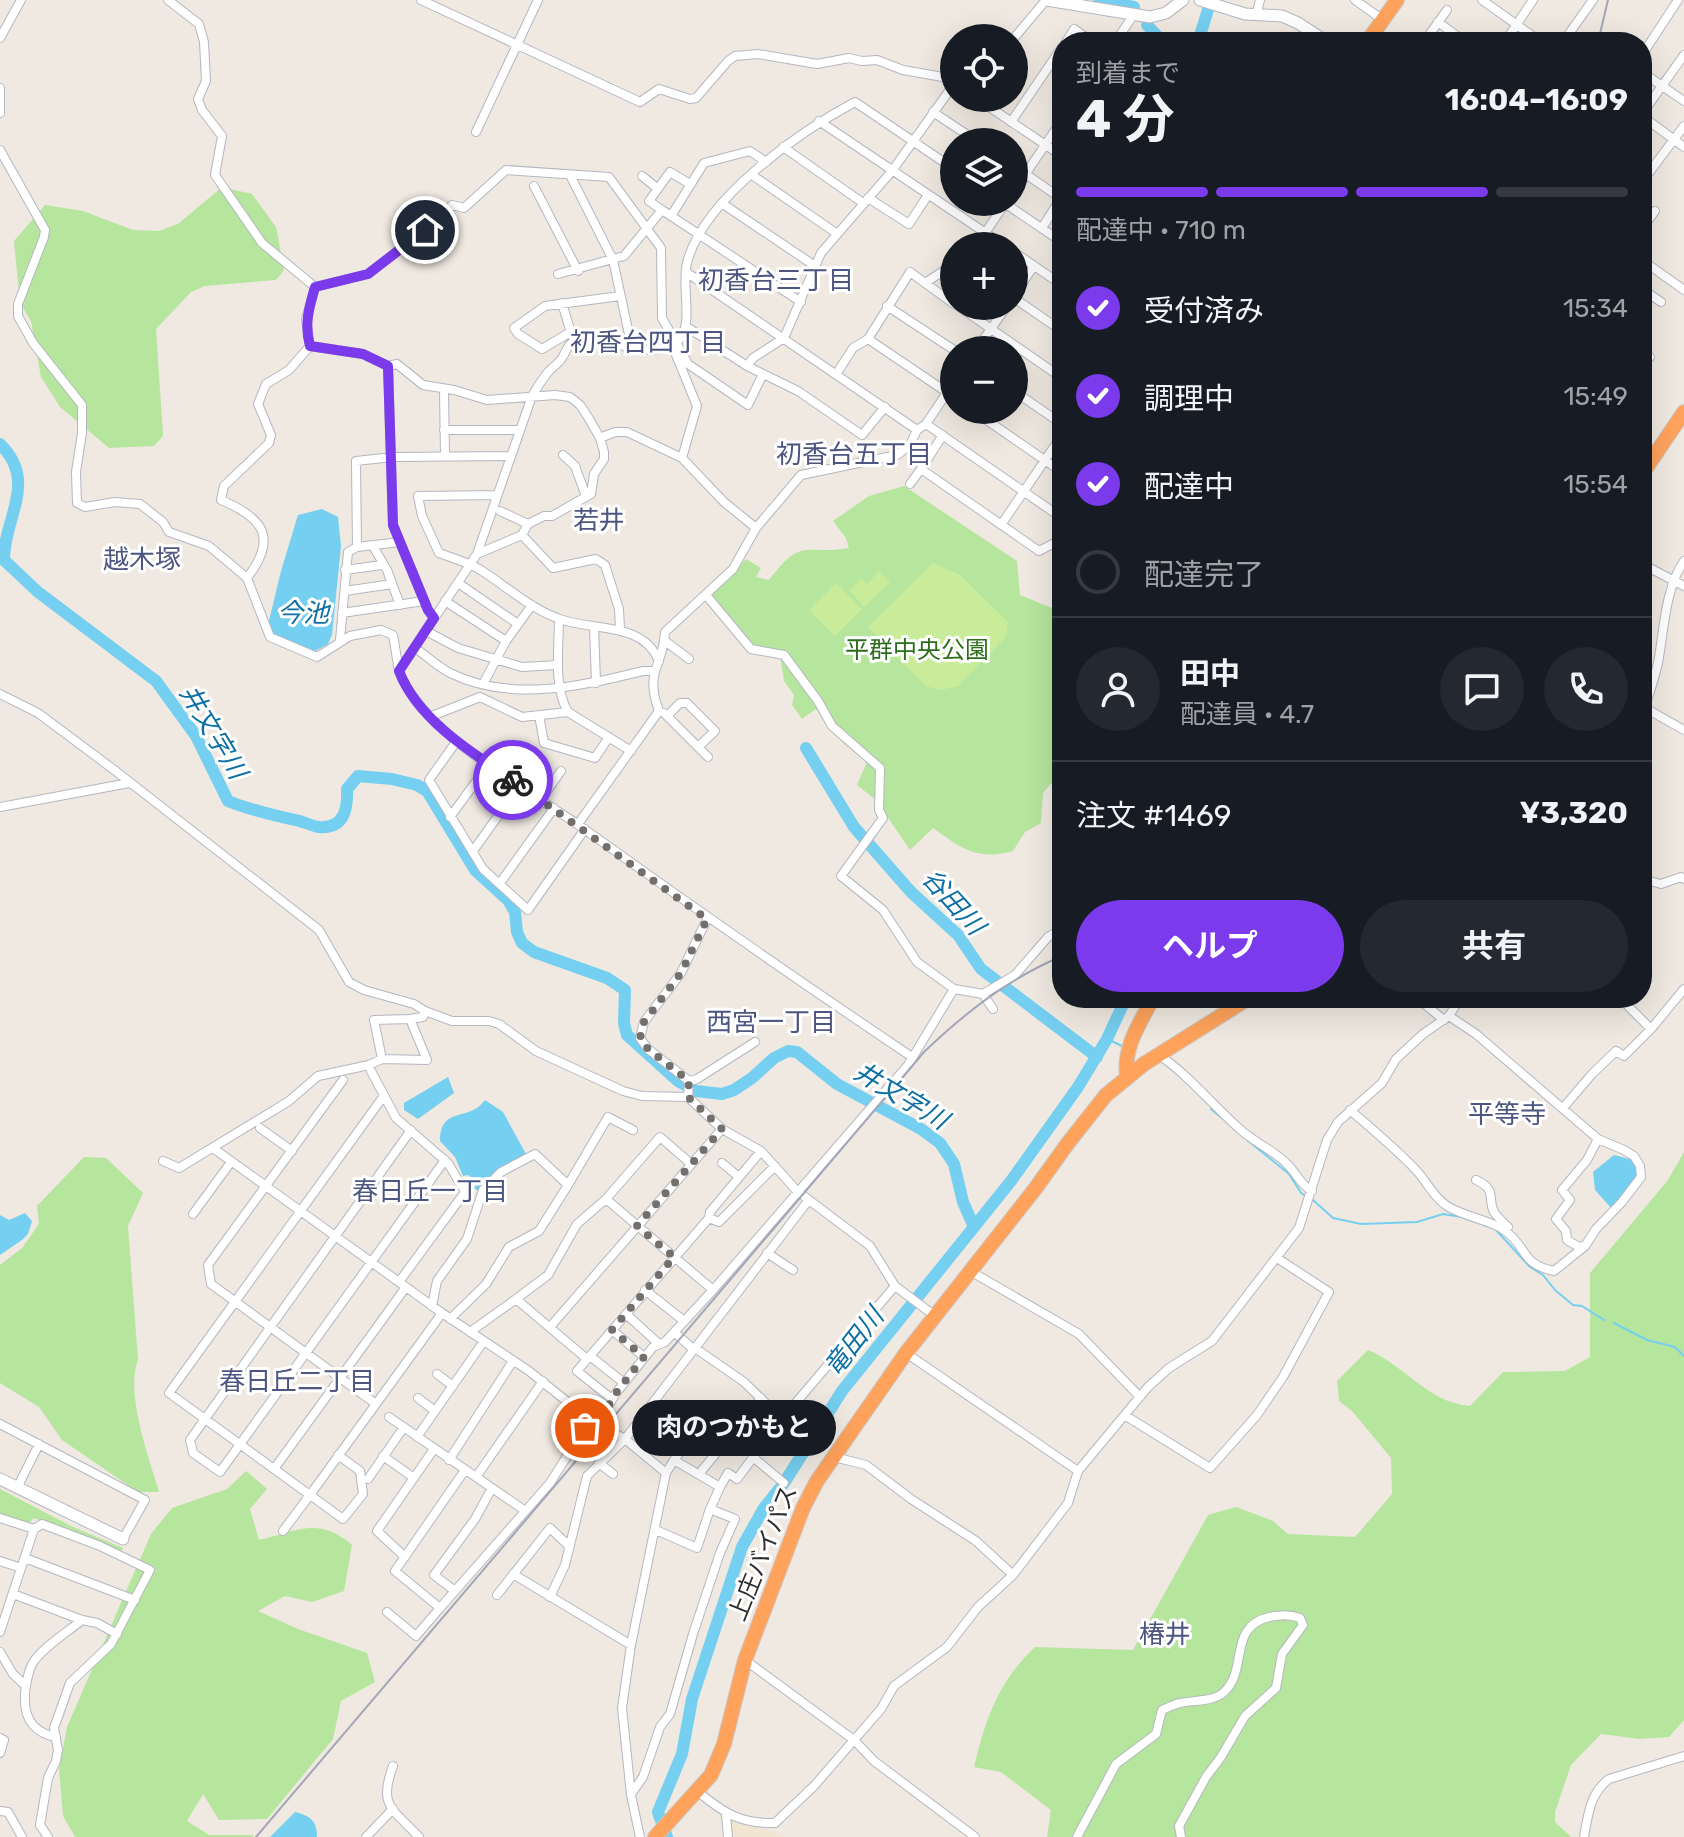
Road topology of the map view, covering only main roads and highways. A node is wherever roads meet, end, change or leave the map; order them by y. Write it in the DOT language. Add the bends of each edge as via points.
graph roads {
  1 [pos="1047,0"];
  2 [pos="1183,0"];
  3 [pos="1201,0"];
  4 [pos="1397,0"];
  5 [pos="1312,32"];
  6 [pos="1374,32"];
  7 [pos="1684,412"];
  8 [pos="1652,459"];
  9 [pos="1148,1008"];
  10 [pos="1233,1008"];
  11 [pos="1127,1076"];
  12 [pos="0,1479"];
  13 [pos="123,1539"];
  14 [pos="655,1837"];
  1 -- 2 [label="main road" via="1133,16 1160,15"];
  3 -- 5 [label="main road" via="1256,16 1290,18"];
  4 -- 6 [label="highway"];
  7 -- 8 [label="highway"];
  9 -- 11 [label="highway" via="1128,1047"];
  10 -- 11 [label="highway, 上庄バイパス"];
  11 -- 14 [label="highway, 上庄バイパス" via="1092,1110 933,1314 817,1481 745,1660 720,1757 711,1775"];
  12 -- 13 [label="main road"];
}
